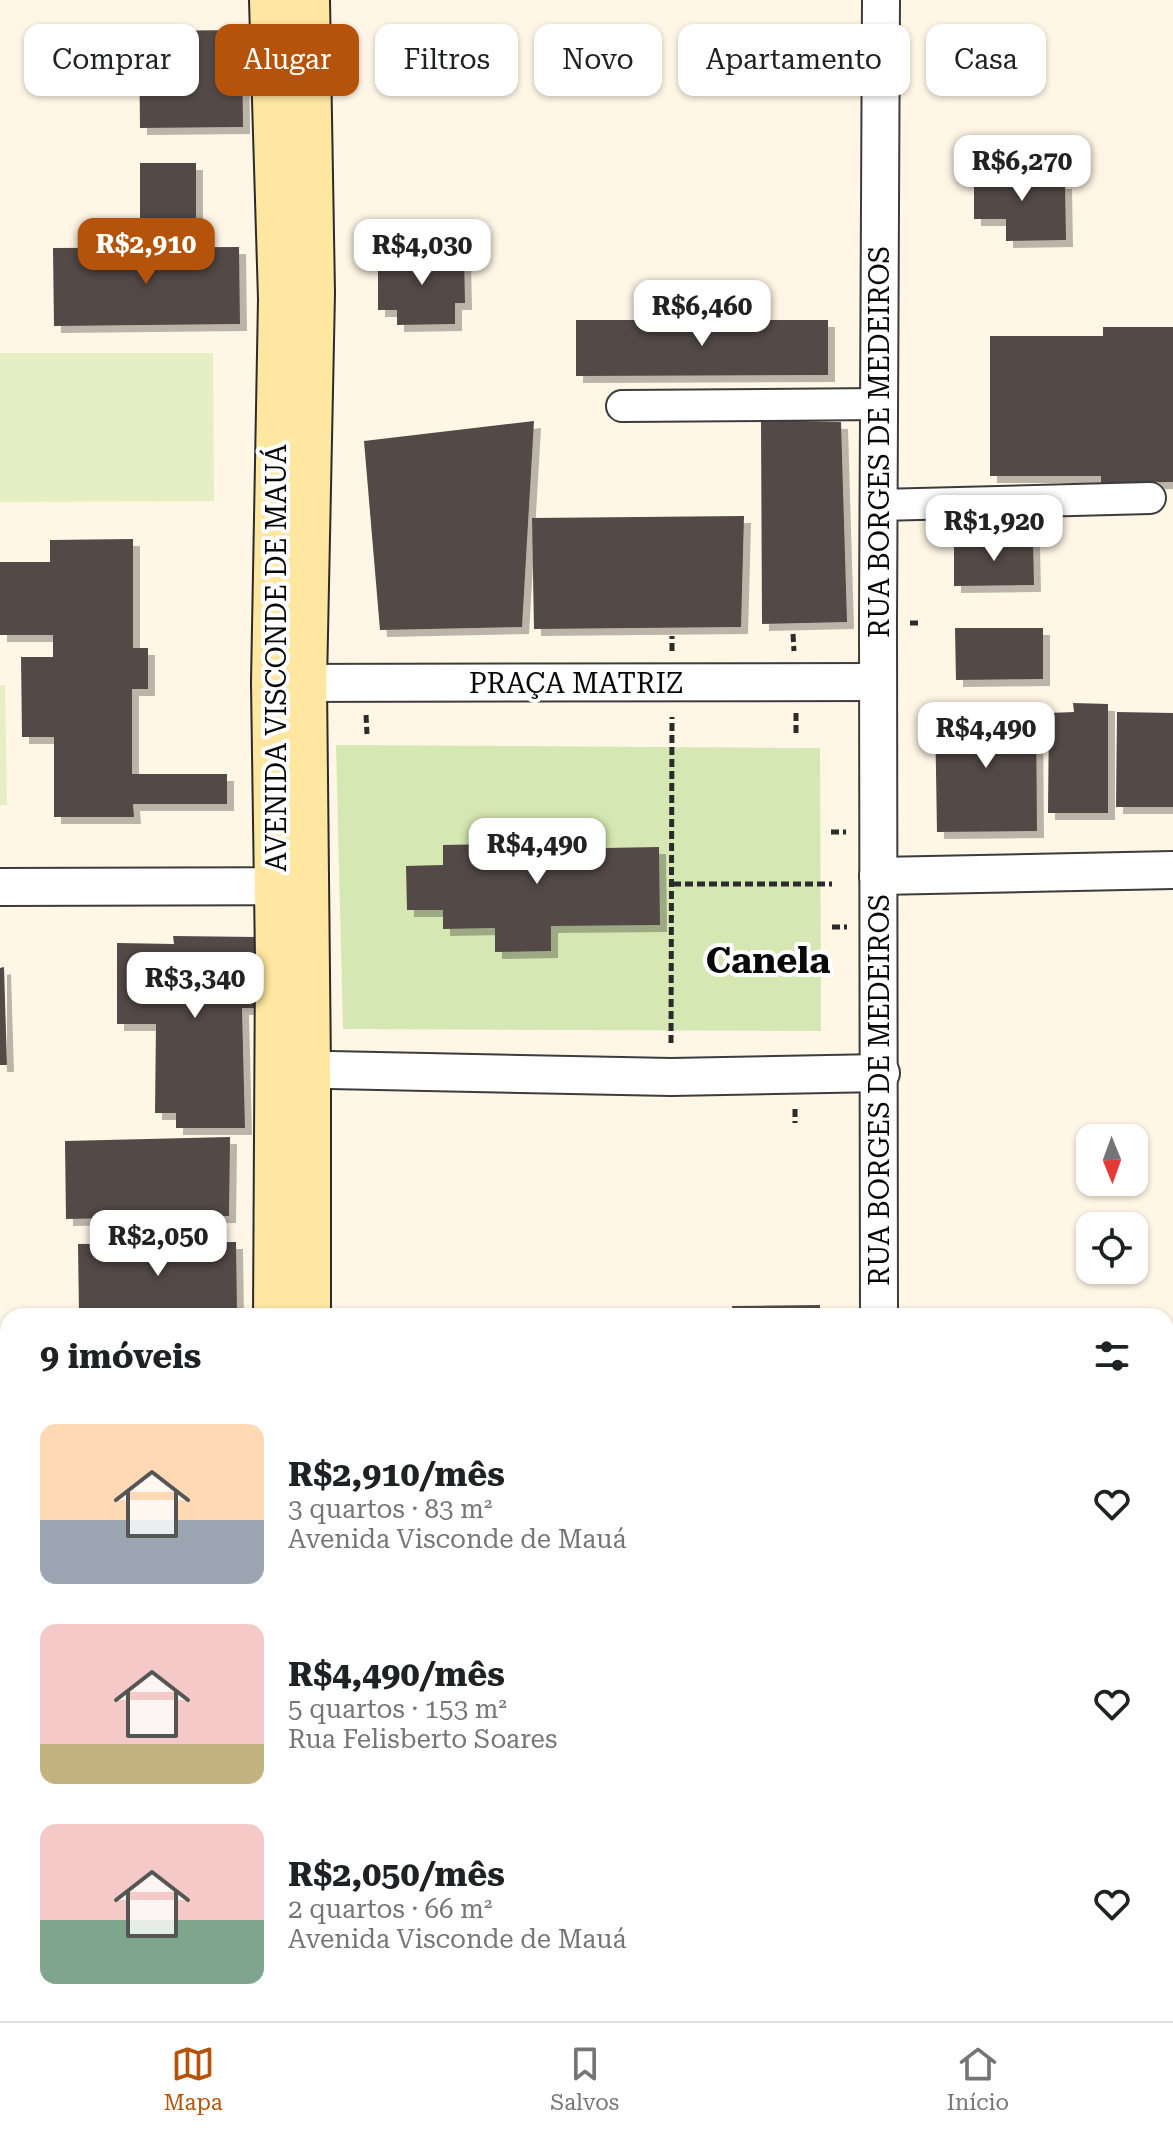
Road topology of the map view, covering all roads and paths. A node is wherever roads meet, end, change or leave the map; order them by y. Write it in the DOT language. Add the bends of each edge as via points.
graph roads {
  1 [pos="271,0"];
  2 [pos="308,0"];
  3 [pos="881,0"];
  4 [pos="880,404"];
  5 [pos="622,406"];
  6 [pos="1150,498"];
  7 [pos="879,505"];
  8 [pos="878,682"];
  9 [pos="289,683"];
  10 [pos="671,683"];
  11 [pos="1173,870"];
  12 [pos="878,876"];
  13 [pos="673,884"];
  14 [pos="832,884"];
  15 [pos="290,886"];
  16 [pos="0,887"];
  17 [pos="293,1070"];
  18 [pos="881,1073"];
  19 [pos="671,1077"];
  20 [pos="276,1308"];
  21 [pos="308,1308"];
  22 [pos="879,1308"];
  1 -- 9 [label="main road, AVENIDA VISCONDE DE MAUÁ"];
  2 -- 9 [label="main road, AVENIDA VISCONDE DE MAUÁ" via="313,293"];
  3 -- 4 [label="street, RUA BORGES DE MEDEIROS"];
  4 -- 5 [label="street"];
  4 -- 7 [label="street, RUA BORGES DE MEDEIROS"];
  6 -- 7 [label="street"];
  7 -- 8 [label="street, RUA BORGES DE MEDEIROS"];
  8 -- 10 [label="street, PRAÇA MATRIZ"];
  8 -- 12 [label="street, RUA BORGES DE MEDEIROS"];
  9 -- 10 [label="street, PRAÇA MATRIZ"];
  9 -- 15 [label="main road, AVENIDA VISCONDE DE MAUÁ"];
  10 -- 13 [label="path"];
  11 -- 12 [label="street"];
  12 -- 18 [label="street, RUA BORGES DE MEDEIROS"];
  13 -- 14 [label="path"];
  13 -- 19 [label="path"];
  15 -- 16 [label="street"];
  15 -- 17 [label="main road, AVENIDA VISCONDE DE MAUÁ"];
  17 -- 19 [label="street"];
  17 -- 20 [label="main road, AVENIDA VISCONDE DE MAUÁ"];
  17 -- 21 [label="main road, AVENIDA VISCONDE DE MAUÁ"];
  18 -- 19 [label="street"];
  18 -- 22 [label="street, RUA BORGES DE MEDEIROS"];
}
